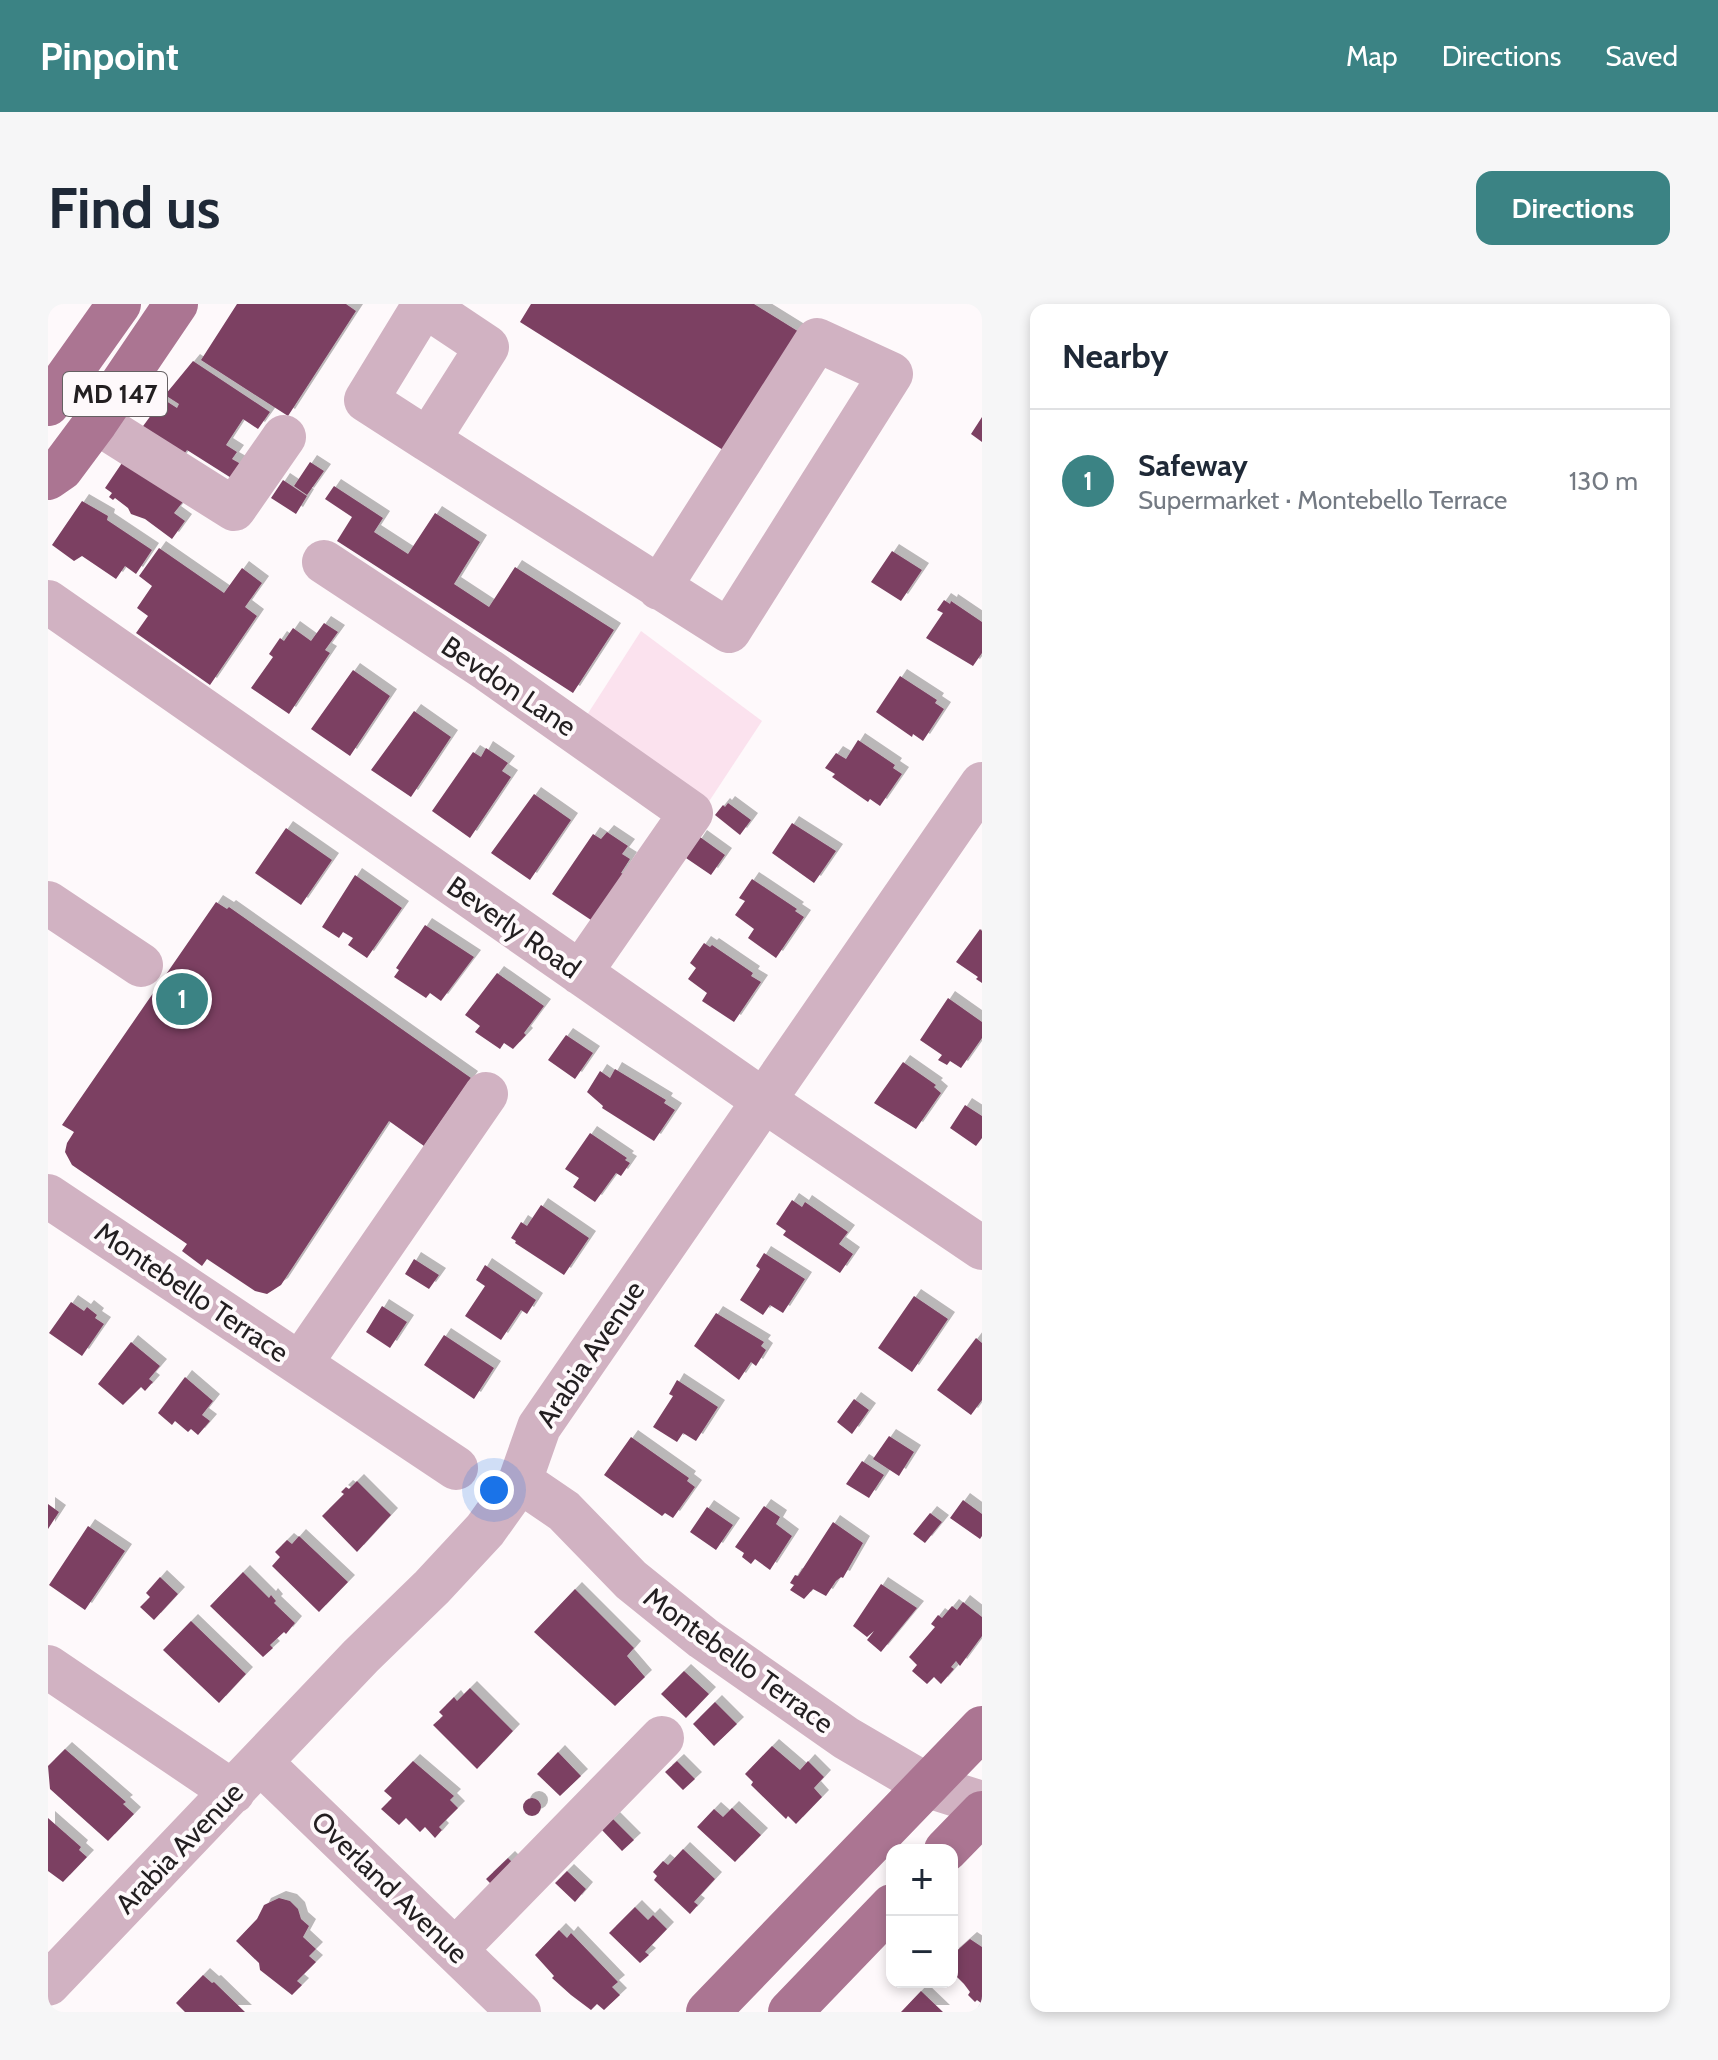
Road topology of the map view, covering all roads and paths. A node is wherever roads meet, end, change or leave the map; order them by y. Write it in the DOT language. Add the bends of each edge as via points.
graph roads {
  1 [pos="119,304"];
  2 [pos="176,304"];
  3 [pos="422,305"];
  4 [pos="48,404"];
  5 [pos="96,422"];
  6 [pos="284,437"];
  7 [pos="428,440"];
  8 [pos="48,478"];
  9 [pos="324,562"];
  10 [pos="659,588"];
  11 [pos="48,602"];
  12 [pos="982,784"];
  13 [pos="48,903"];
  14 [pos="141,965"];
  15 [pos="580,973"];
  16 [pos="486,1094"];
  17 [pos="763,1100"];
  18 [pos="48,1196"];
  19 [pos="982,1248"];
  20 [pos="300,1364"];
  21 [pos="456,1468"];
  22 [pos="520,1481"];
  23 [pos="48,1667"];
  24 [pos="982,1728"];
  25 [pos="662,1738"];
  26 [pos="247,1777"];
  27 [pos="928,1786"];
  28 [pos="982,1803"];
  29 [pos="982,1813"];
  30 [pos="952,1844"];
  31 [pos="886,1912"];
  32 [pos="455,1950"];
  33 [pos="48,1984"];
  34 [pos="519,2012"];
  35 [pos="708,2012"];
  36 [pos="790,2012"];
  1 -- 4 [label="main road, MD 147"];
  2 -- 5 [label="main road, MD 147"];
  3 -- 7 [label="street" via="366,400"];
  3 -- 7 [label="street" via="487,347"];
  5 -- 6 [label="street" via="234,509"];
  5 -- 8 [label="main road, MD 147" via="61,469"];
  7 -- 10 [label="street"];
  9 -- 15 [label="street, Bevdon Lane" via="691,813"];
  10 -- 10 [label="street" via="729,631 891,374 817,340"];
  11 -- 15 [label="street, Beverly Road"];
  12 -- 17 [label="street, Arabia Avenue"];
  13 -- 14 [label="street"];
  15 -- 17 [label="street, Beverly Road"];
  16 -- 20 [label="street"];
  17 -- 19 [label="street, Beverly Road"];
  17 -- 22 [label="street, Arabia Avenue" via="539,1427"];
  18 -- 20 [label="street, Montebello Terrace"];
  20 -- 21 [label="street, Montebello Terrace"];
  22 -- 26 [label="street, Arabia Avenue" via="485,1530"];
  22 -- 27 [label="street, Montebello Terrace" via="564,1511 631,1580 703,1638 846,1738"];
  23 -- 26 [label="street, Overland Avenue"];
  24 -- 27 [label="main road"];
  25 -- 32 [label="street"];
  26 -- 32 [label="street, Overland Avenue"];
  26 -- 33 [label="street, Arabia Avenue"];
  27 -- 28 [label="street, Montebello Terrace"];
  27 -- 35 [label="main road"];
  29 -- 30 [label="main road"];
  31 -- 36 [label="main road"];
  32 -- 34 [label="street, Overland Avenue"];
}
